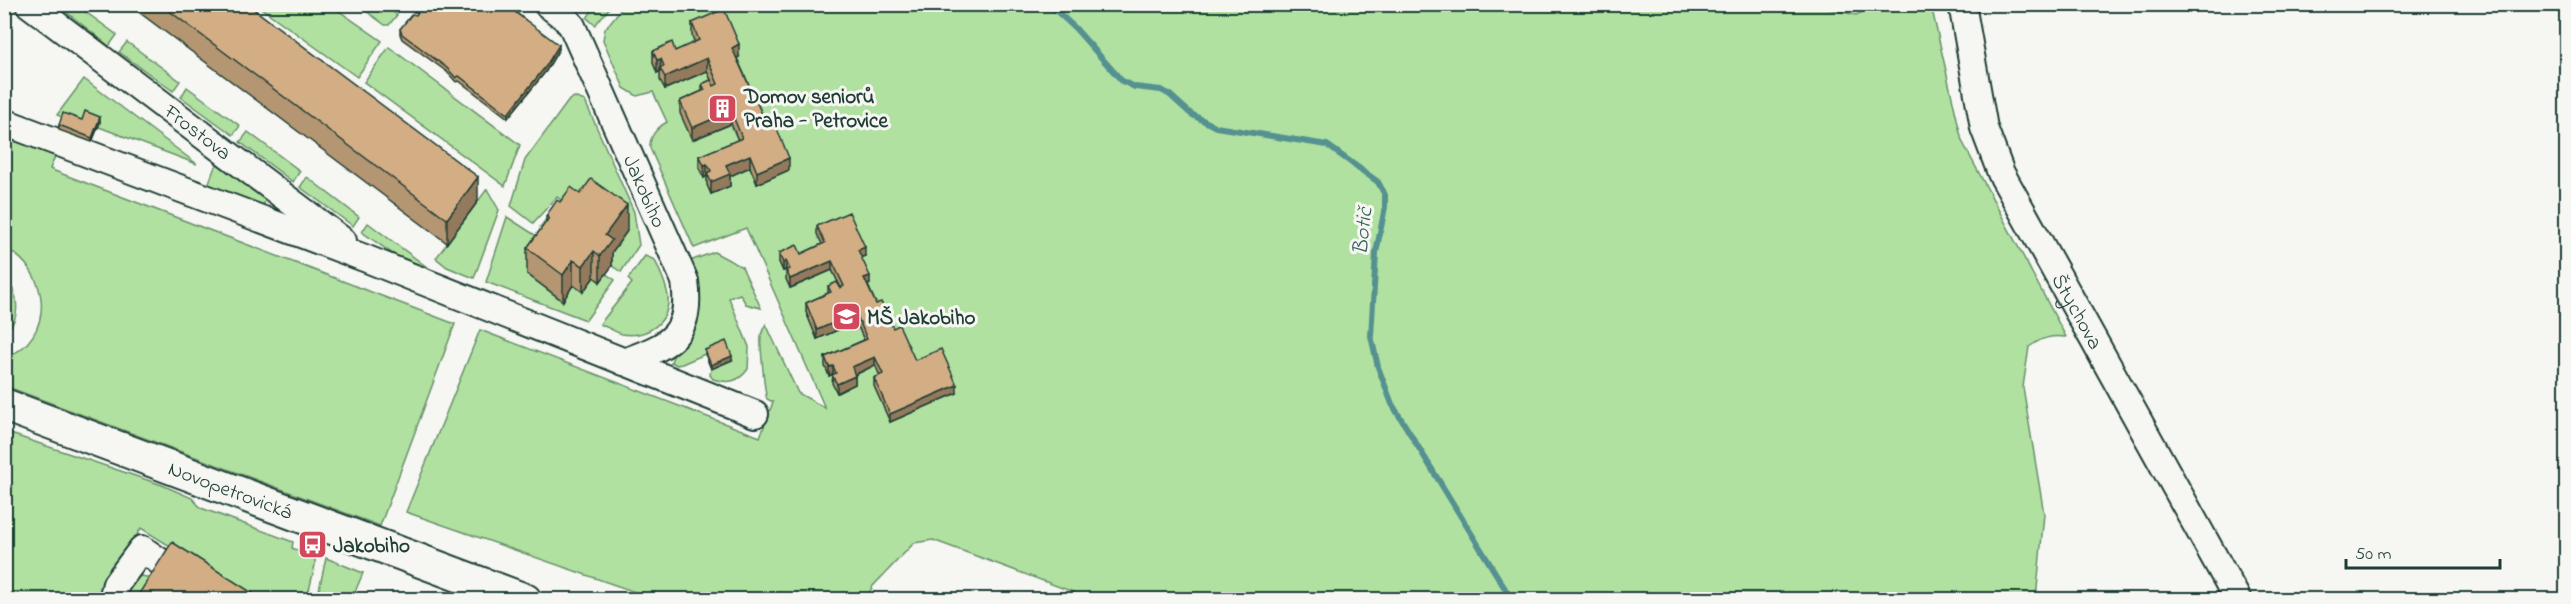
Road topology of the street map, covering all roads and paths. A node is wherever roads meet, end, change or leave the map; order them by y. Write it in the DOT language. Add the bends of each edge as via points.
graph roads {
  1 [pos="29,4"];
  2 [pos="547,4"];
  3 [pos="1962,4"];
  4 [pos="4,122"];
  5 [pos="367,259"];
  6 [pos="624,362"];
  7 [pos="4,405"];
  8 [pos="755,414"];
  9 [pos="162,562"];
  10 [pos="112,600"];
  11 [pos="525,600"];
  12 [pos="2238,600"];
  1 -- 5 [label="street, Frostova"];
  2 -- 6 [label="street, Jakobiho" via="572,26 685,281 688,303 678,331 656,350"];
  3 -- 12 [label="street, Štychova" via="1984,128 2001,173"];
  4 -- 5 [label="street"];
  5 -- 6 [label="street"];
  6 -- 8 [label="street"];
  7 -- 11 [label="main road, Novopetrovická"];
  9 -- 10 [label="street" via="142,549 116,584"];
}
